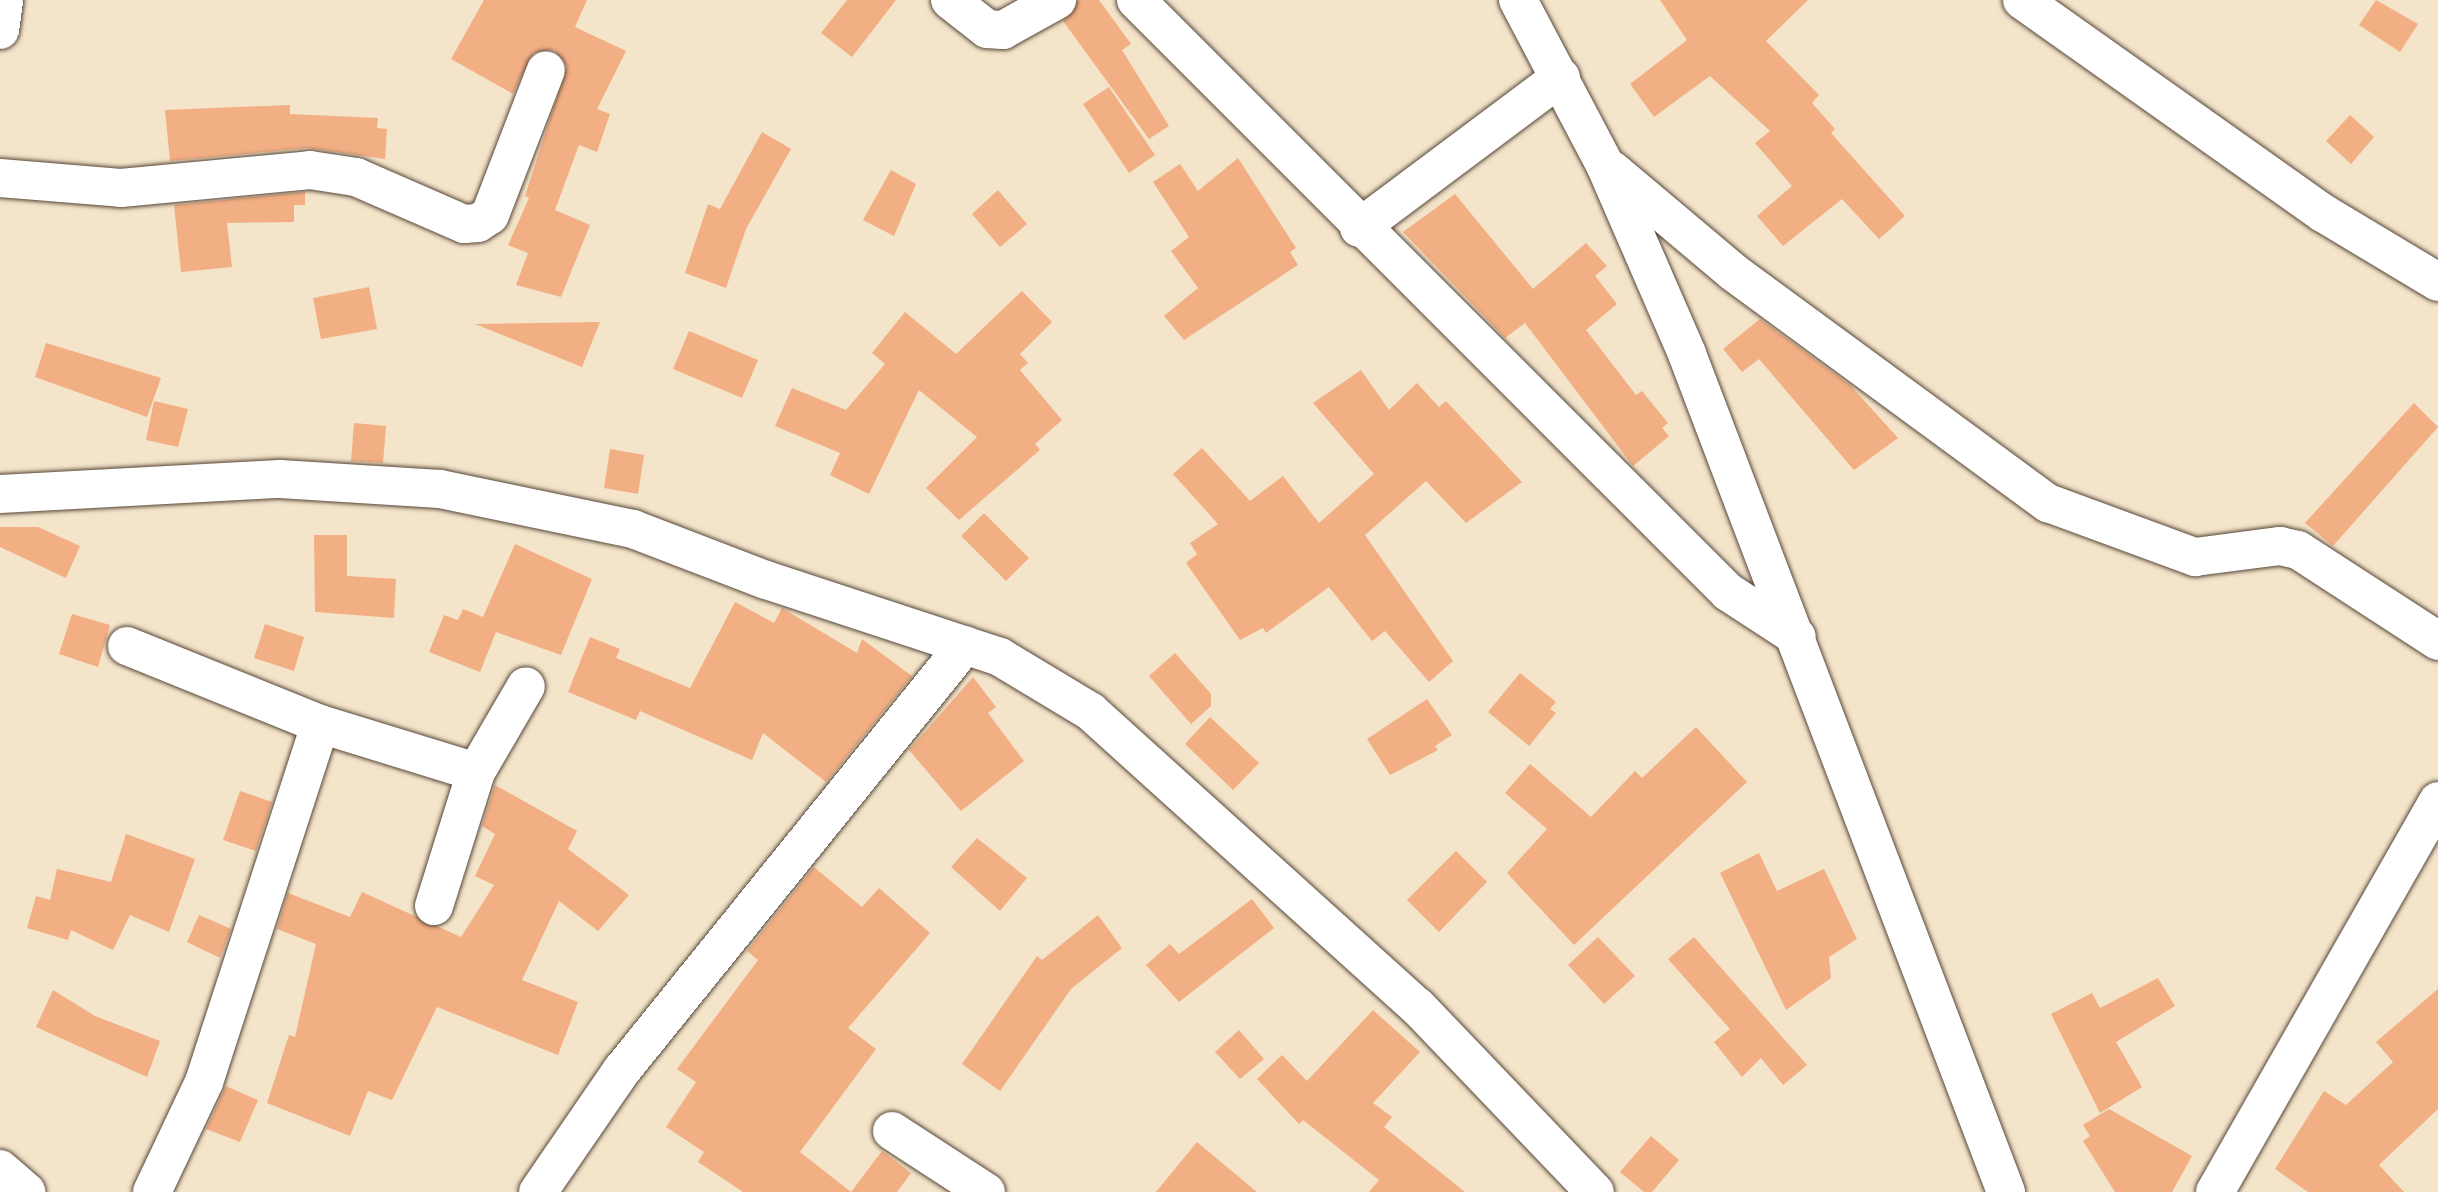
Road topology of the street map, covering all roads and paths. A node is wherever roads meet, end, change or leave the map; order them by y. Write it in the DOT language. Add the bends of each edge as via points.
graph roads {
  1 [pos="4,0"];
  2 [pos="950,0"];
  3 [pos="1057,0"];
  4 [pos="1136,0"];
  5 [pos="1518,0"];
  6 [pos="2022,0"];
  7 [pos="0,30"];
  8 [pos="546,69"];
  9 [pos="1561,77"];
  10 [pos="1605,165"];
  11 [pos="0,178"];
  12 [pos="1359,228"];
  13 [pos="2438,282"];
  14 [pos="0,494"];
  15 [pos="1797,637"];
  16 [pos="2438,641"];
  17 [pos="965,645"];
  18 [pos="127,646"];
  19 [pos="526,685"];
  20 [pos="320,724"];
  21 [pos="476,772"];
  22 [pos="2438,801"];
  23 [pos="434,906"];
  24 [pos="892,1131"];
  25 [pos="0,1169"];
  26 [pos="26,1192"];
  27 [pos="152,1192"];
  28 [pos="538,1192"];
  29 [pos="986,1192"];
  30 [pos="1595,1192"];
  31 [pos="2007,1192"];
  32 [pos="2215,1192"];
  1 -- 7 [label="street"];
  2 -- 3 [label="street" via="987,29 1003,30"];
  4 -- 12 [label="street"];
  5 -- 9 [label="street"];
  6 -- 13 [label="street" via="2323,213"];
  8 -- 11 [label="street" via="490,215 478,223 464,224 356,177 310,170 121,188"];
  9 -- 10 [label="street"];
  9 -- 12 [label="street"];
  10 -- 15 [label="street"];
  10 -- 16 [label="street" via="1732,272 2048,503 2195,557 2298,550"];
  12 -- 15 [label="street" via="1728,592"];
  14 -- 17 [label="street" via="280,479 440,489 633,528 766,580"];
  15 -- 31 [label="street"];
  17 -- 28 [label="street" via="631,1059"];
  17 -- 30 [label="street" via="1000,657 1091,712 1418,1007"];
  18 -- 20 [label="street"];
  19 -- 21 [label="street"];
  20 -- 21 [label="street"];
  20 -- 27 [label="street" via="204,1082"];
  21 -- 23 [label="street"];
  22 -- 32 [label="street"];
  24 -- 29 [label="street"];
  25 -- 26 [label="street"];
}
